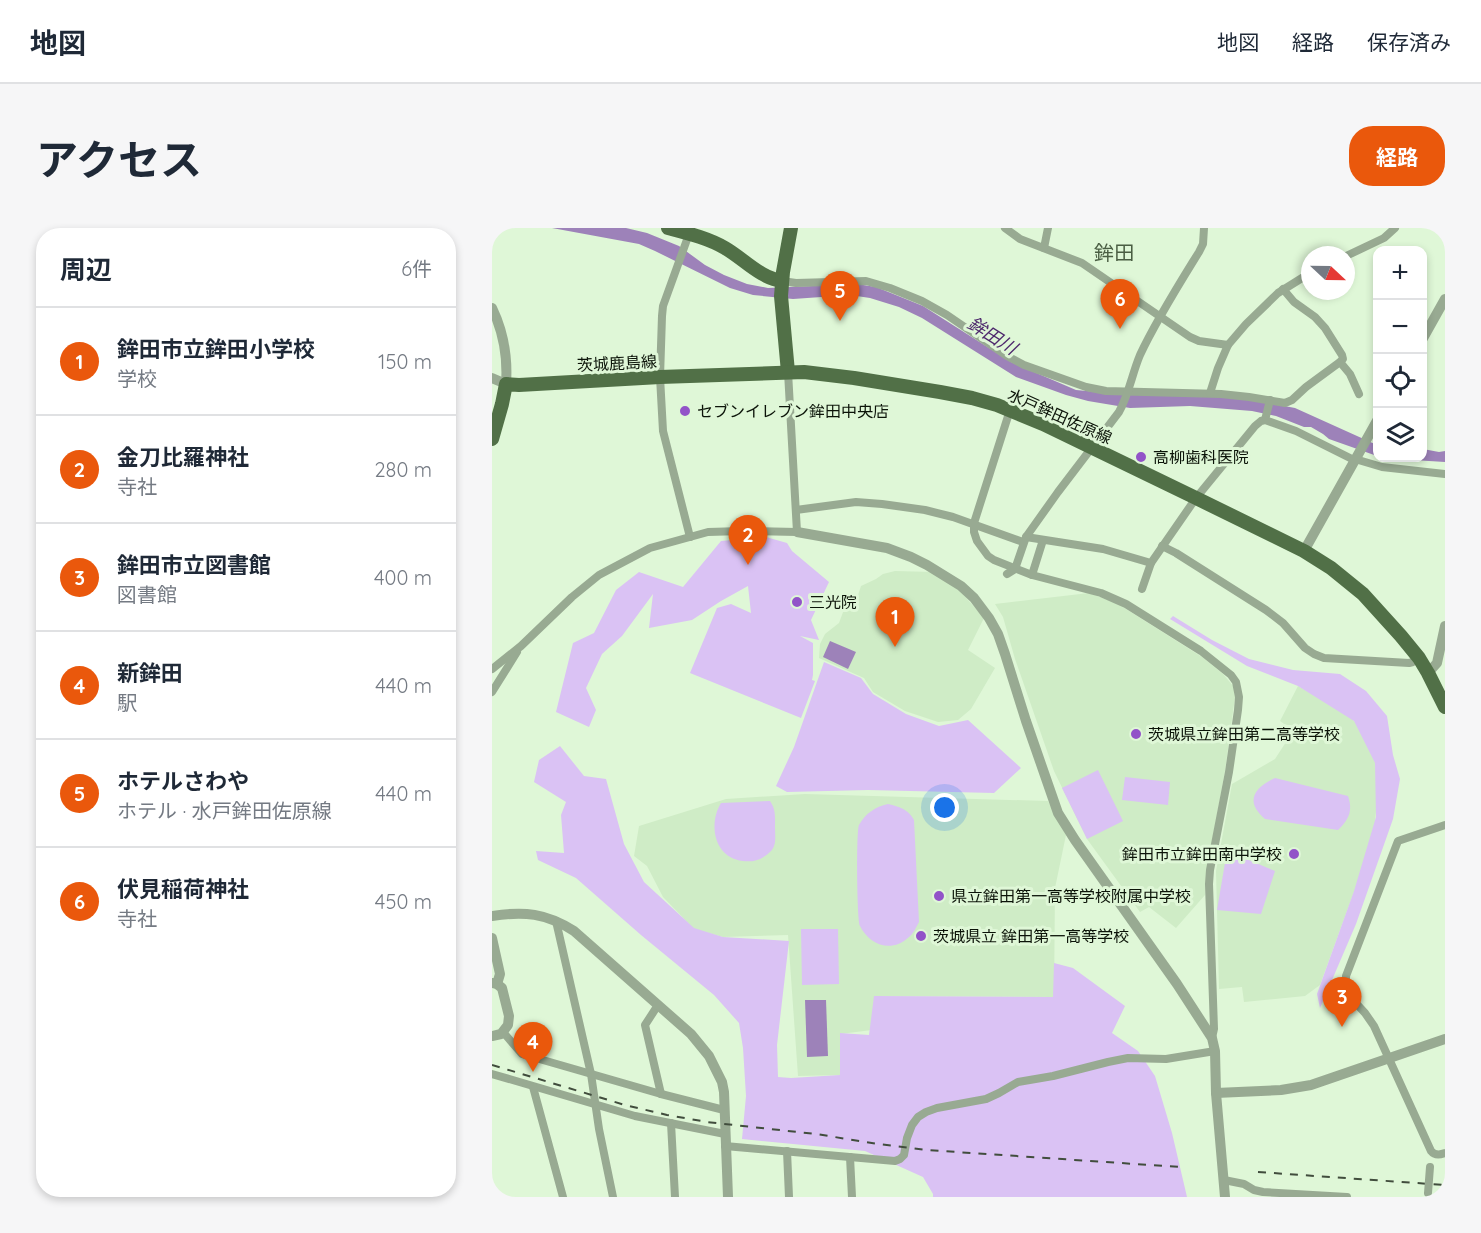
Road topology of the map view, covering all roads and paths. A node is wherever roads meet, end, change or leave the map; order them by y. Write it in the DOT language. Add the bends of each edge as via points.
graph roads {
  1 [pos="668,228"];
  2 [pos="791,228"];
  3 [pos="1005,228"];
  4 [pos="1048,228"];
  5 [pos="1204,228"];
  6 [pos="1395,228"];
  7 [pos="705,233"];
  8 [pos="687,241"];
  9 [pos="1044,248"];
  10 [pos="1355,252"];
  11 [pos="1301,278"];
  12 [pos="781,284"];
  13 [pos="1282,289"];
  14 [pos="1445,299"];
  15 [pos="492,308"];
  16 [pos="1159,316"];
  17 [pos="1427,331"];
  18 [pos="1228,345"];
  19 [pos="1340,362"];
  20 [pos="788,372"];
  21 [pos="660,377"];
  22 [pos="492,378"];
  23 [pos="506,384"];
  24 [pos="1210,393"];
  25 [pos="1127,394"];
  26 [pos="1359,394"];
  27 [pos="1269,401"];
  28 [pos="1010,410"];
  29 [pos="1265,419"];
  30 [pos="1373,426"];
  31 [pos="492,439"];
  32 [pos="1092,448"];
  33 [pos="1355,458"];
  34 [pos="1445,474"];
  35 [pos="1196,498"];
  36 [pos="796,510"];
  37 [pos="974,523"];
  38 [pos="797,532"];
  39 [pos="690,537"];
  40 [pos="1024,539"];
  41 [pos="1043,540"];
  42 [pos="1162,546"];
  43 [pos="1304,551"];
  44 [pos="1151,563"];
  45 [pos="1015,569"];
  46 [pos="1007,574"];
  47 [pos="1032,575"];
  48 [pos="1142,589"];
  49 [pos="1445,626"];
  50 [pos="521,646"];
  51 [pos="1442,656"];
  52 [pos="1419,658"];
  53 [pos="492,669"];
  54 [pos="1428,673"];
  55 [pos="492,692"];
  56 [pos="1445,707"];
  57 [pos="1445,825"];
  58 [pos="492,916"];
  59 [pos="556,921"];
  60 [pos="492,938"];
  61 [pos="494,983"];
  62 [pos="658,1005"];
  63 [pos="503,1032"];
  64 [pos="492,1036"];
  65 [pos="1212,1038"];
  66 [pos="1445,1039"];
  67 [pos="1215,1051"];
  68 [pos="1389,1058"];
  69 [pos="492,1074"];
  70 [pos="591,1074"];
  71 [pos="533,1087"];
  72 [pos="1216,1093"];
  73 [pos="661,1094"];
  74 [pos="595,1105"];
  75 [pos="724,1110"];
  76 [pos="671,1124"];
  77 [pos="725,1134"];
  78 [pos="725,1146"];
  79 [pos="787,1151"];
  80 [pos="1433,1154"];
  81 [pos="1445,1154"];
  82 [pos="850,1158"];
  83 [pos="1224,1180"];
  84 [pos="492,1192"];
  85 [pos="1428,1195"];
  86 [pos="494,1197"];
  87 [pos="563,1197"];
  88 [pos="613,1197"];
  89 [pos="675,1197"];
  90 [pos="728,1197"];
  91 [pos="789,1197"];
  92 [pos="852,1197"];
  93 [pos="1226,1197"];
  94 [pos="1347,1197"];
  1 -- 8 [label="main road"];
  2 -- 12 [label="main road"];
  3 -- 9 [label="street"];
  4 -- 9 [label="street"];
  5 -- 16 [label="street" via="1199,252"];
  6 -- 10 [label="street"];
  7 -- 8 [label="main road"];
  7 -- 12 [label="main road"];
  8 -- 21 [label="street" via="663,306"];
  9 -- 16 [label="street" via="1082,263"];
  11 -- 13 [label="street"];
  12 -- 20 [label="main road"];
  12 -- 25 [label="street" via="866,281 890,288 947,315 1024,365 1086,387"];
  13 -- 18 [label="street"];
  13 -- 19 [label="street" via="1325,328 1343,359"];
  14 -- 17 [label="street"];
  15 -- 23 [label="street" via="506,349"];
  16 -- 18 [label="street" via="1199,341"];
  16 -- 25 [label="street" via="1135,366"];
  18 -- 24 [label="street"];
  19 -- 26 [label="street"];
  19 -- 27 [label="street" via="1292,400"];
  20 -- 21 [label="main road, 茨城鹿島線"];
  20 -- 28 [label="main road, 水戸鉾田佐原線" via="950,393"];
  20 -- 36 [label="street"];
  21 -- 23 [label="main road, 茨城鹿島線"];
  21 -- 39 [label="street" via="663,431"];
  22 -- 23 [label="street"];
  23 -- 31 [label="main road"];
  24 -- 25 [label="street"];
  24 -- 27 [label="street"];
  25 -- 32 [label="street" via="1119,412"];
  27 -- 29 [label="street"];
  28 -- 32 [label="main road, 水戸鉾田佐原線"];
  28 -- 37 [label="street"];
  29 -- 33 [label="street"];
  29 -- 35 [label="street"];
  30 -- 33 [label="street"];
  32 -- 35 [label="main road, 水戸鉾田佐原線"];
  32 -- 40 [label="street"];
  33 -- 34 [label="street" via="1382,467"];
  33 -- 43 [label="street"];
  35 -- 42 [label="street"];
  35 -- 43 [label="main road, 水戸鉾田佐原線"];
  36 -- 37 [label="street" via="856,502 925,510"];
  36 -- 38 [label="street"];
  37 -- 40 [label="street"];
  37 -- 45 [label="street" via="977,541 988,556"];
  38 -- 39 [label="street" via="727,531"];
  38 -- 65 [label="street" via="887,548 966,584 998,634 1058,813"];
  39 -- 50 [label="street" via="650,548 599,575"];
  40 -- 41 [label="street"];
  40 -- 45 [label="street"];
  41 -- 44 [label="street" via="1103,549"];
  41 -- 47 [label="street"];
  42 -- 44 [label="street"];
  42 -- 52 [label="street" via="1266,610 1314,654 1390,663 1408,663"];
  43 -- 52 [label="main road, 水戸鉾田佐原線" via="1363,594"];
  44 -- 48 [label="street"];
  45 -- 46 [label="street"];
  45 -- 47 [label="street"];
  47 -- 65 [label="street" via="1101,593 1126,604 1201,651 1236,682 1238,710 1209,884"];
  49 -- 51 [label="street"];
  50 -- 53 [label="street"];
  50 -- 55 [label="street"];
  51 -- 54 [label="street"];
  52 -- 54 [label="main road, 水戸鉾田佐原線"];
  54 -- 56 [label="main road, 水戸鉾田佐原線"];
  57 -- 68 [label="street" via="1398,841 1346,976 1352,999 1374,1026"];
  58 -- 59 [label="street" via="526,913"];
  59 -- 62 [label="street" via="574,931"];
  59 -- 70 [label="street"];
  60 -- 61 [label="street" via="500,974"];
  61 -- 63 [label="street" via="502,988 509,1016"];
  62 -- 73 [label="street" via="645,1025"];
  62 -- 75 [label="street" via="709,1056 722,1082"];
  63 -- 64 [label="street"];
  63 -- 70 [label="street" via="522,1054"];
  65 -- 67 [label="street"];
  66 -- 68 [label="street"];
  67 -- 72 [label="street"];
  67 -- 82 [label="street" via="1166,1059 1128,1058 1018,1082 986,1099 937,1108 918,1117 900,1159"];
  68 -- 72 [label="street" via="1311,1085"];
  68 -- 80 [label="street"];
  69 -- 71 [label="street"];
  70 -- 73 [label="street"];
  70 -- 74 [label="street"];
  71 -- 74 [label="street"];
  71 -- 87 [label="street"];
  72 -- 83 [label="street"];
  73 -- 75 [label="street"];
  74 -- 76 [label="street"];
  74 -- 88 [label="street"];
  75 -- 77 [label="street"];
  76 -- 77 [label="street"];
  76 -- 89 [label="street"];
  77 -- 78 [label="street"];
  78 -- 79 [label="street"];
  78 -- 90 [label="street"];
  79 -- 82 [label="street"];
  79 -- 91 [label="street"];
  80 -- 81 [label="street"];
  80 -- 85 [label="street, bridge"];
  82 -- 92 [label="street"];
  83 -- 93 [label="street"];
  83 -- 94 [label="street" via="1263,1192"];
  84 -- 86 [label="street"];
}
